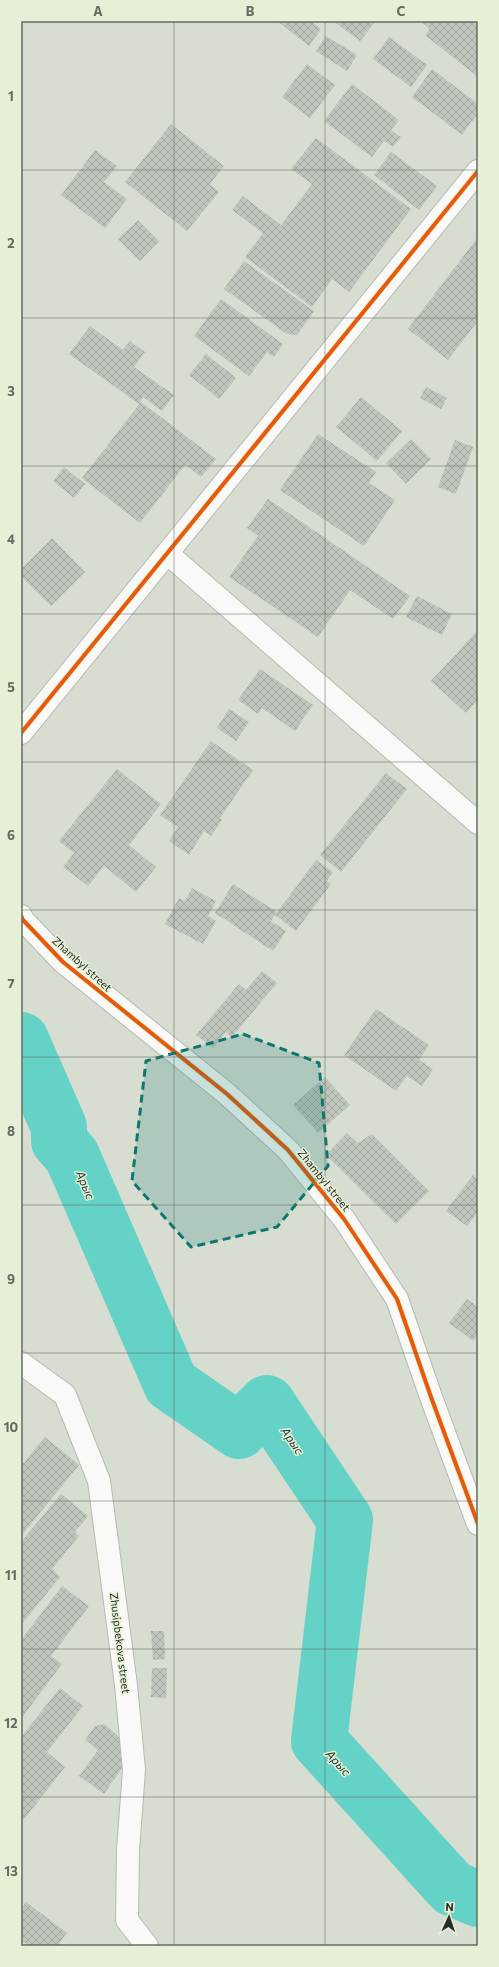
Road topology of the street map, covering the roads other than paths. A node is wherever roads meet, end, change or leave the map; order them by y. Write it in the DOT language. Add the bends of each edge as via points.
graph roads {
  1 [pos="478,171"];
  2 [pos="168,554"];
  3 [pos="21,733"];
  4 [pos="478,823"];
  5 [pos="21,916"];
  6 [pos="21,1363"];
  7 [pos="478,1524"];
  8 [pos="147,1946"];
  1 -- 2 [label="street"];
  2 -- 3 [label="street"];
  2 -- 4 [label="street"];
  5 -- 7 [label="street, Zhambyl street" via="63,962 227,1094 288,1150 344,1219 397,1299"];
  6 -- 8 [label="street, Zhusipbekova street" via="65,1395 99,1481 126,1685 134,1770 126,1920"];
}
